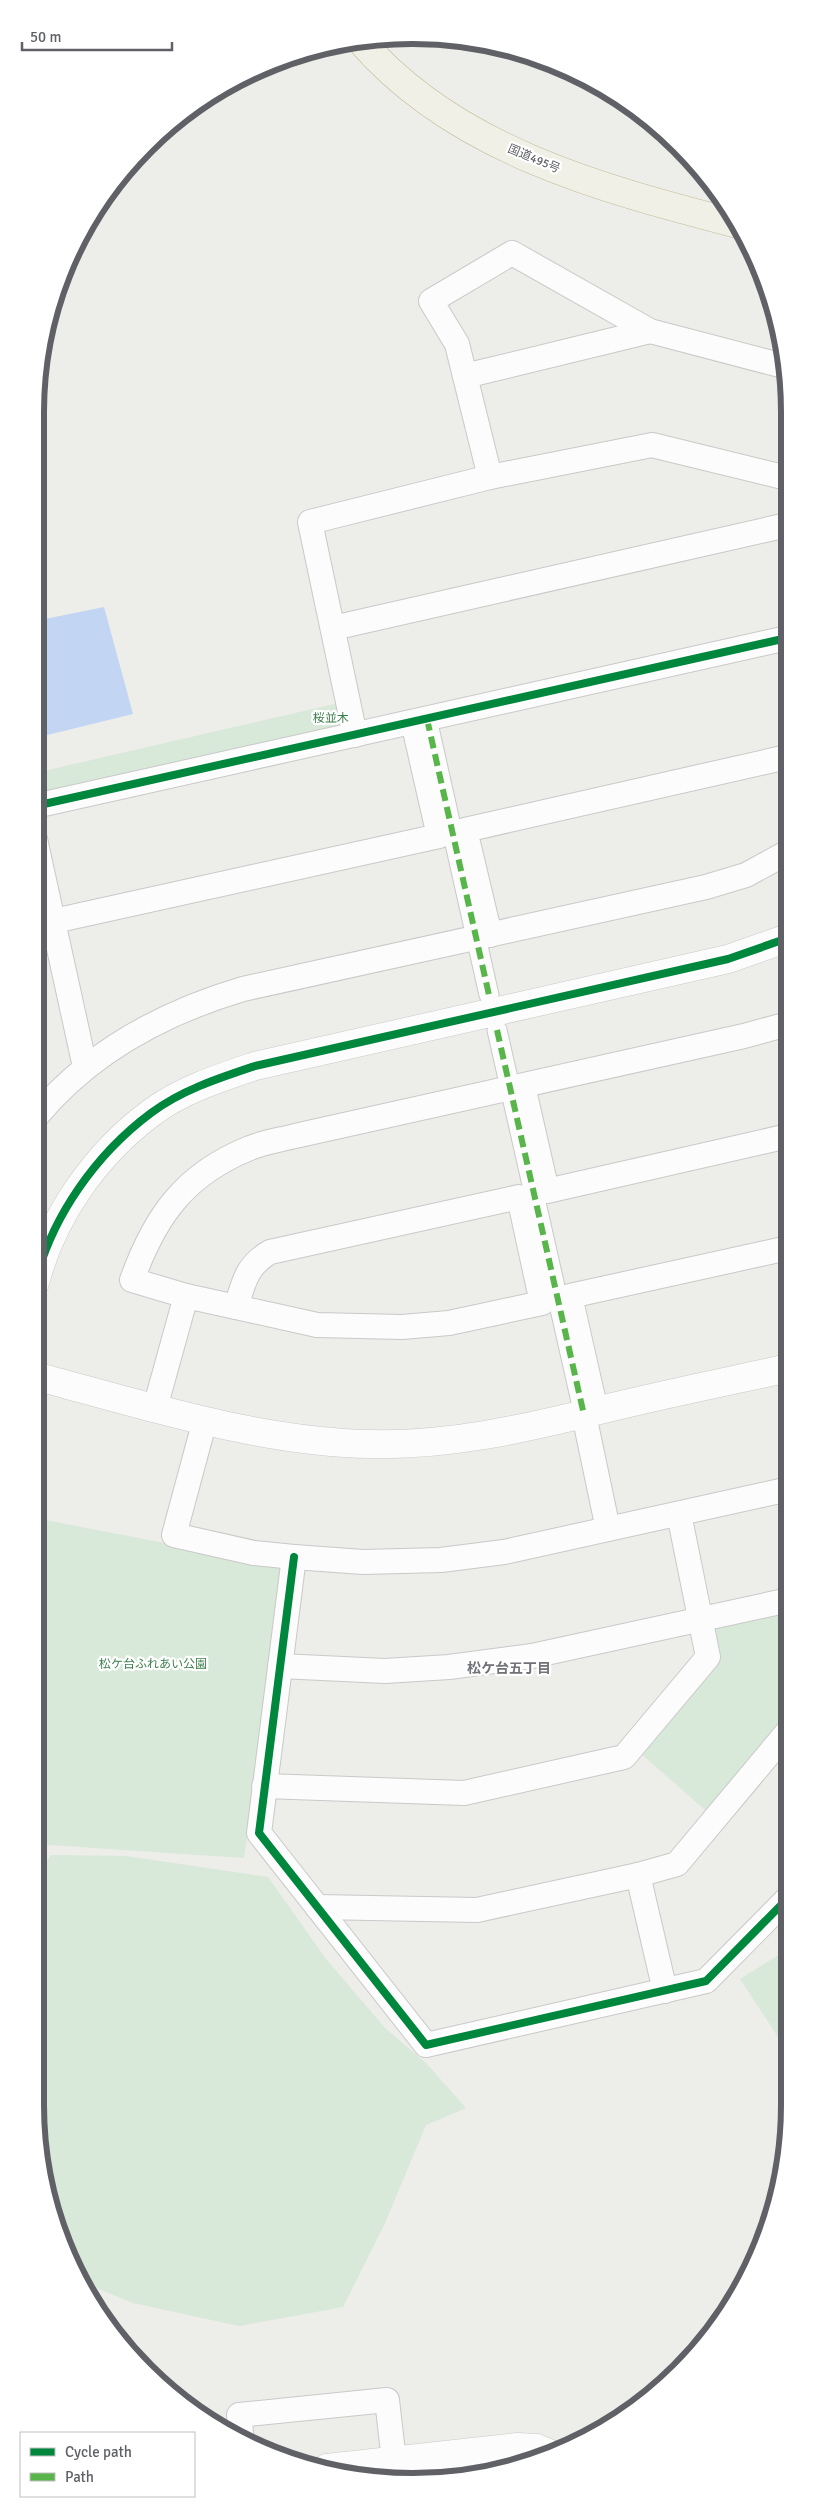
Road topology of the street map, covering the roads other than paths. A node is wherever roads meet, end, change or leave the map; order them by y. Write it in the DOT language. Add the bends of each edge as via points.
graph roads {
  1 [pos="366,47"];
  2 [pos="728,222"];
  3 [pos="650,331"];
  4 [pos="778,364"];
  5 [pos="465,376"];
  6 [pos="490,477"];
  7 [pos="781,477"];
  8 [pos="781,526"];
  9 [pos="333,628"];
  10 [pos="781,639"];
  11 [pos="420,720"];
  12 [pos="355,735"];
  13 [pos="781,759"];
  14 [pos="44,804"];
  15 [pos="781,856"];
  16 [pos="44,878"];
  17 [pos="54,921"];
  18 [pos="482,937"];
  19 [pos="781,940"];
  20 [pos="489,994"];
  21 [pos="781,1026"];
  22 [pos="497,1030"];
  23 [pos="85,1067"];
  24 [pos="516,1087"];
  25 [pos="44,1109"];
  26 [pos="781,1138"];
  27 [pos="781,1250"];
  28 [pos="44,1258"];
  29 [pos="186,1296"];
  30 [pos="236,1307"];
  31 [pos="781,1370"];
  32 [pos="44,1378"];
  33 [pos="155,1408"];
  34 [pos="590,1413"];
  35 [pos="205,1420"];
  36 [pos="781,1491"];
  37 [pos="679,1514"];
  38 [pos="608,1529"];
  39 [pos="294,1557"];
  40 [pos="781,1602"];
  41 [pos="702,1618"];
  42 [pos="280,1666"];
  43 [pos="781,1740"];
  44 [pos="264,1786"];
  45 [pos="638,1874"];
  46 [pos="781,1905"];
  47 [pos="317,1907"];
  48 [pos="665,1991"];
  49 [pos="241,2431"];
  50 [pos="541,2450"];
  51 [pos="475,2451"];
  52 [pos="394,2461"];
  53 [pos="343,2466"];
  54 [pos="465,2469"];
  1 -- 2 [label="highway, 国道495号" via="410,89 459,123 517,152 618,192"];
  3 -- 4 [label="street"];
  3 -- 5 [label="street"];
  3 -- 5 [label="street" via="512,253 431,301 457,344"];
  5 -- 6 [label="street"];
  6 -- 7 [label="street" via="652,445"];
  6 -- 9 [label="street" via="310,522"];
  8 -- 9 [label="street"];
  9 -- 12 [label="street"];
  10 -- 11 [label="street"];
  11 -- 12 [label="street"];
  11 -- 17 [label="street" via="439,836"];
  11 -- 18 [label="street"];
  12 -- 14 [label="street"];
  13 -- 18 [label="street" via="464,830"];
  15 -- 18 [label="street" via="746,875 706,887"];
  16 -- 17 [label="street"];
  17 -- 23 [label="street"];
  18 -- 20 [label="street"];
  18 -- 23 [label="street" via="243,989 202,1001 121,1041"];
  19 -- 28 [label="street" via="728,959 255,1066 212,1080 152,1113 95,1166 54,1230"];
  21 -- 24 [label="street"];
  22 -- 24 [label="street"];
  23 -- 25 [label="street"];
  24 -- 26 [label="street" via="547,1190"];
  24 -- 29 [label="street" via="295,1136 251,1148 215,1166 188,1185 163,1213 144,1245 132,1280"];
  24 -- 34 [label="street"];
  27 -- 34 [label="street" via="570,1296"];
  29 -- 30 [label="street"];
  29 -- 33 [label="street"];
  30 -- 30 [label="street" via="248,1271 270,1252 519,1197 542,1303 449,1324 402,1327 317,1326"];
  31 -- 34 [label="street"];
  32 -- 33 [label="street"];
  33 -- 35 [label="street"];
  34 -- 35 [label="street" via="458,1440 404,1444 328,1442"];
  34 -- 38 [label="street"];
  35 -- 39 [label="street" via="174,1534 254,1553"];
  36 -- 37 [label="street"];
  37 -- 38 [label="street"];
  37 -- 41 [label="street"];
  38 -- 39 [label="street" via="504,1552 441,1560 363,1562"];
  39 -- 42 [label="street"];
  40 -- 41 [label="street"];
  41 -- 42 [label="street" via="532,1656 449,1668 385,1671"];
  41 -- 44 [label="street" via="708,1657 624,1757 464,1793"];
  42 -- 44 [label="street"];
  43 -- 45 [label="street" via="677,1864"];
  44 -- 47 [label="street" via="259,1833"];
  45 -- 47 [label="street" via="477,1910"];
  45 -- 48 [label="street"];
  46 -- 48 [label="street" via="706,1981"];
  47 -- 48 [label="street" via="426,2045"];
  49 -- 52 [label="street" via="239,2415 387,2400"];
  50 -- 51 [label="street" via="518,2447"];
  51 -- 52 [label="street"];
  51 -- 54 [label="street"];
  52 -- 53 [label="street"];
}
